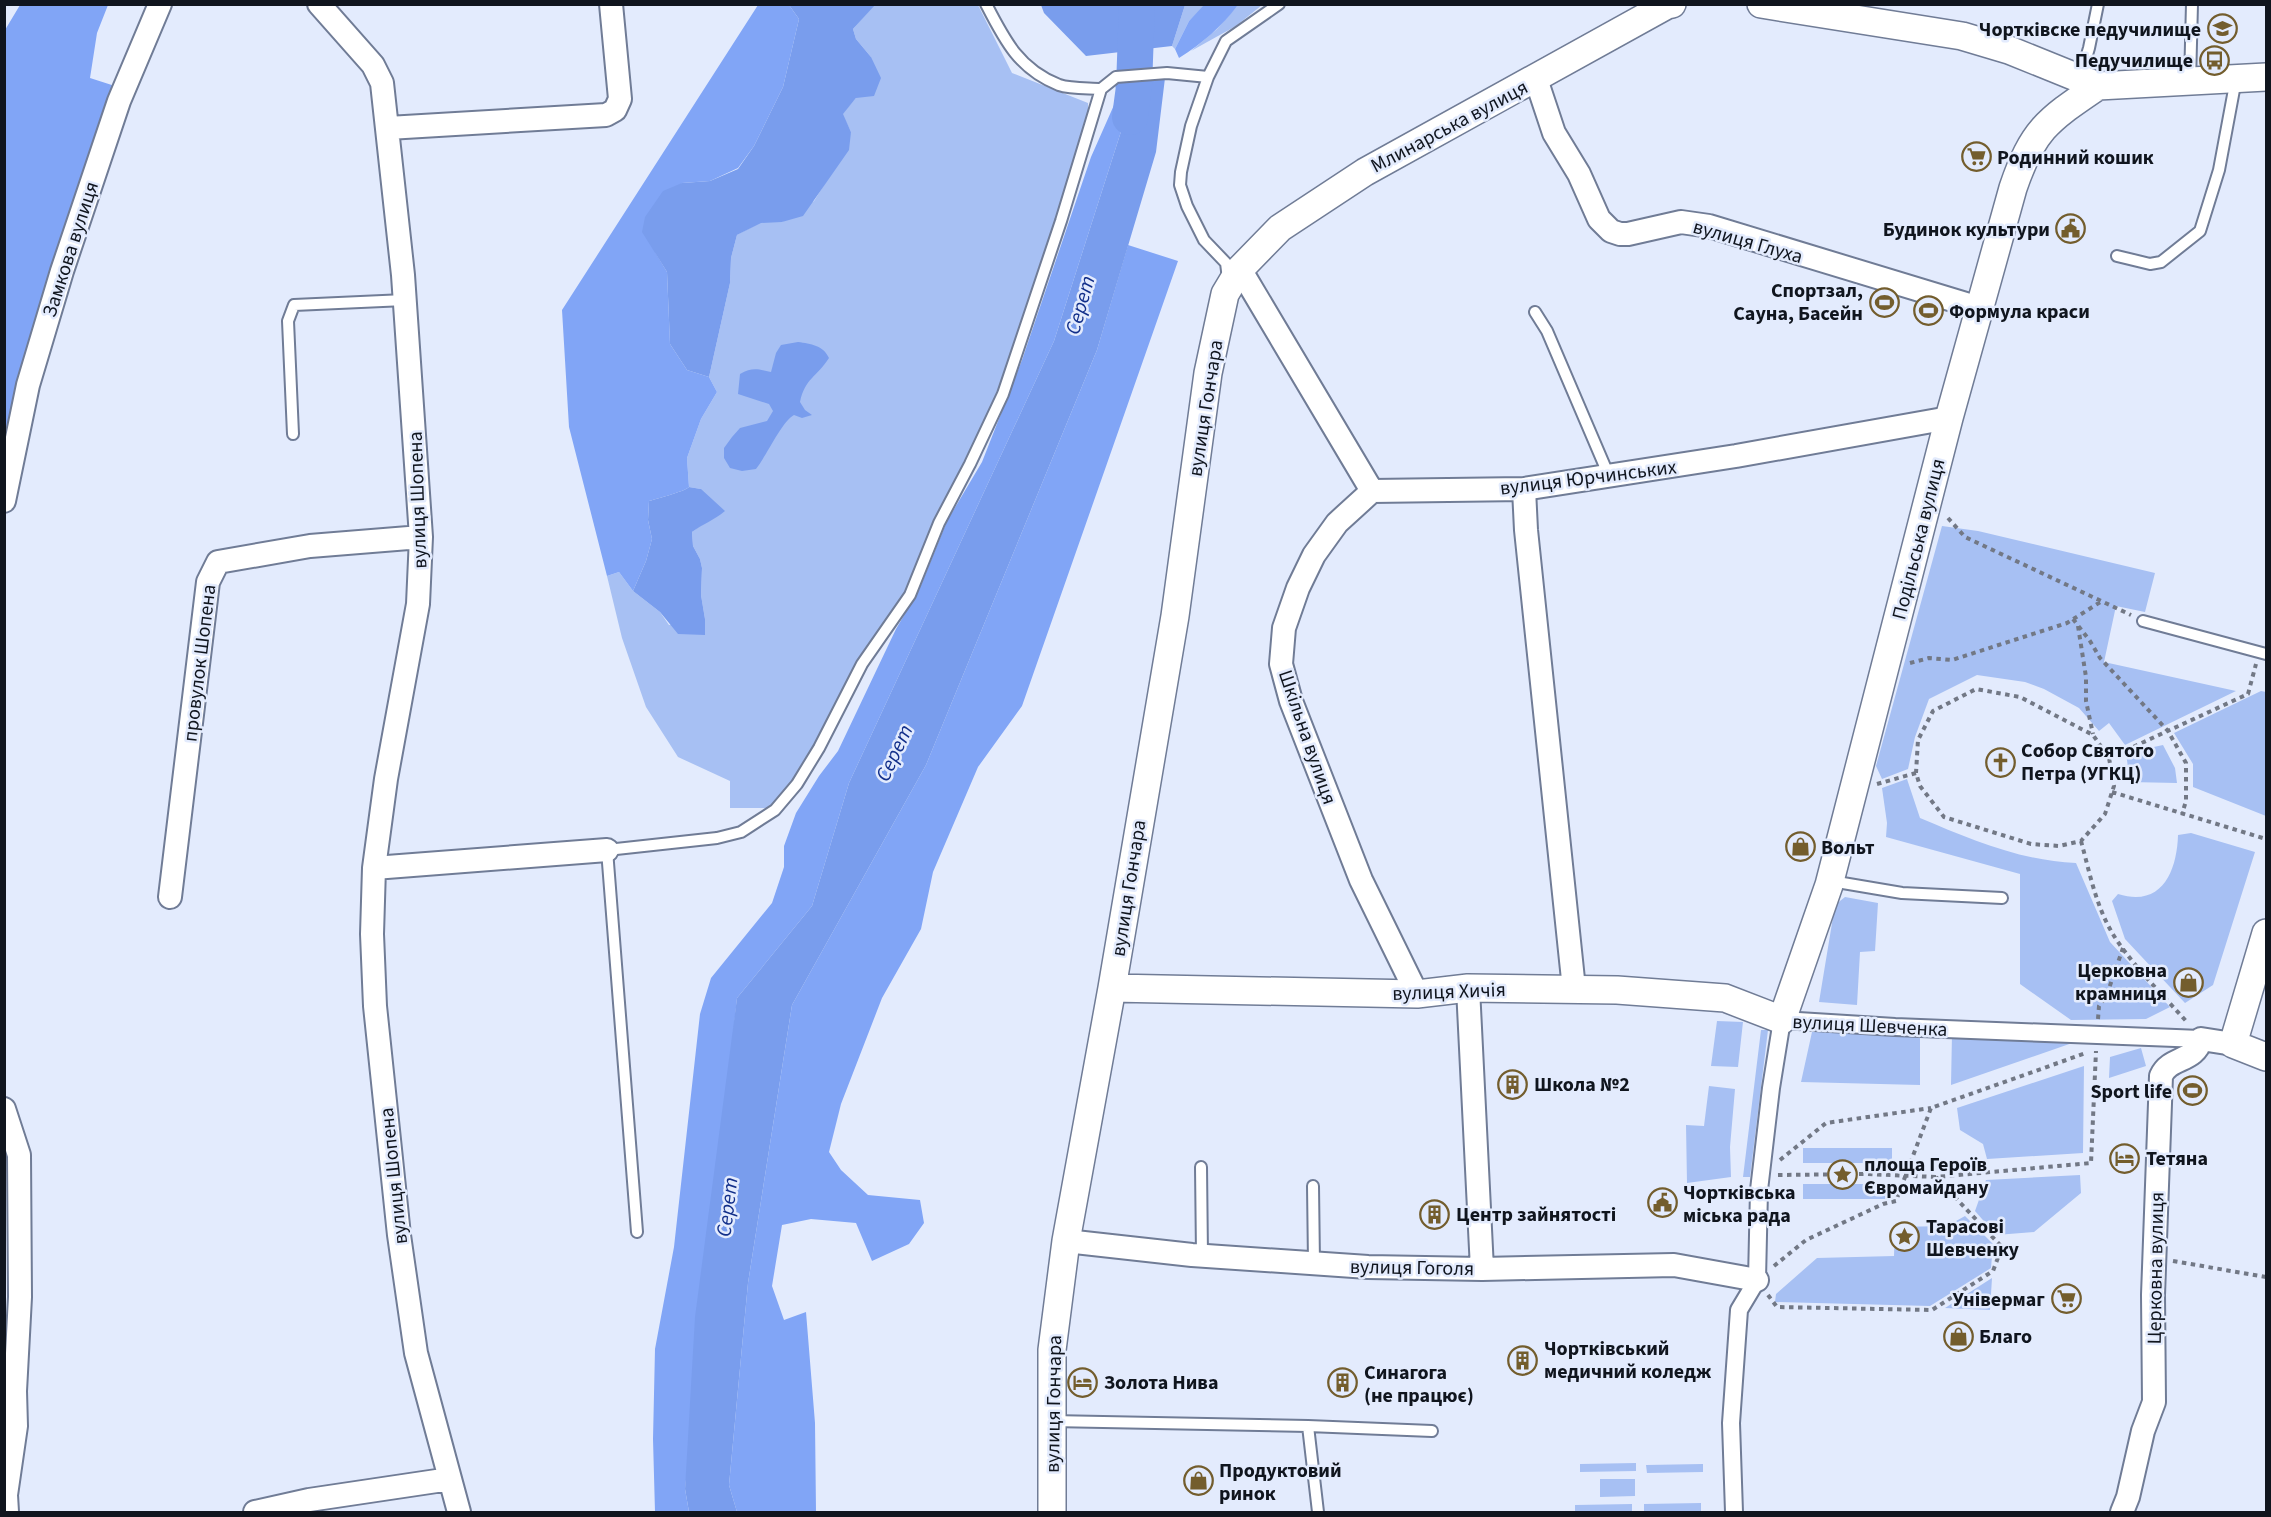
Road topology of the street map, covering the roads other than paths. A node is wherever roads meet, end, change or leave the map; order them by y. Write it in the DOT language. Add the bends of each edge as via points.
graph roads {
  1 [pos="160,4"];
  2 [pos="319,4"];
  3 [pos="611,4"];
  4 [pos="986,4"];
  5 [pos="1279,4"];
  6 [pos="1672,4"];
  7 [pos="1761,4"];
  8 [pos="2098,4"];
  9 [pos="2192,4"];
  10 [pos="1208,77"];
  11 [pos="2266,77"];
  12 [pos="1536,79"];
  13 [pos="2236,79"];
  14 [pos="2089,82"];
  15 [pos="2190,82"];
  16 [pos="1101,89"];
  17 [pos="388,128"];
  18 [pos="2117,256"];
  19 [pos="1240,269"];
  20 [pos="1225,294"];
  21 [pos="405,300"];
  22 [pos="1979,308"];
  23 [pos="1535,312"];
  24 [pos="1949,418"];
  25 [pos="293,434"];
  26 [pos="1609,476"];
  27 [pos="1524,489"];
  28 [pos="1372,491"];
  29 [pos="4,501"];
  30 [pos="421,537"];
  31 [pos="2143,621"];
  32 [pos="2263,653"];
  33 [pos="608,850"];
  34 [pos="374,868"];
  35 [pos="1830,881"];
  36 [pos="170,897"];
  37 [pos="2002,898"];
  38 [pos="2266,933"];
  39 [pos="1112,988"];
  40 [pos="1468,988"];
  41 [pos="1574,989"];
  42 [pos="1417,994"];
  43 [pos="1782,1020"];
  44 [pos="2201,1038"];
  45 [pos="2233,1044"];
  46 [pos="2266,1057"];
  47 [pos="4,1109"];
  48 [pos="1201,1167"];
  49 [pos="1313,1186"];
  50 [pos="637,1232"];
  51 [pos="1066,1241"];
  52 [pos="1202,1255"];
  53 [pos="1314,1263"];
  54 [pos="1482,1269"];
  55 [pos="1757,1280"];
  56 [pos="1051,1421"];
  57 [pos="1308,1426"];
  58 [pos="1432,1431"];
  59 [pos="450,1479"];
  60 [pos="7,1512"];
  61 [pos="255,1512"];
  62 [pos="459,1512"];
  63 [pos="1052,1512"];
  64 [pos="1318,1512"];
  65 [pos="1734,1512"];
  66 [pos="2122,1512"];
  1 -- 29 [label="street, Замкова вулиця" via="119,101 62,271 28,385"];
  2 -- 17 [label="street, вулиця Шопена" via="378,73"];
  3 -- 17 [label="street" via="620,99 611,113"];
  4 -- 16 [label="lane" via="1006,43 1026,67 1061,86"];
  5 -- 10 [label="lane" via="1226,41"];
  6 -- 12 [label="street, Млинарська вулиця"];
  7 -- 14 [label="street" via="1962,36"];
  8 -- 14 [label="lane" via="2089,48"];
  9 -- 15 [label="lane"];
  10 -- 16 [label="lane" via="1167,73 1116,77"];
  10 -- 20 [label="lane" via="1191,126 1180,185 1204,240 1226,263"];
  11 -- 13 [label="street"];
  12 -- 19 [label="street, Млинарська вулиця" via="1365,172 1280,228"];
  12 -- 22 [label="street, вулиця Глуха" via="1554,133 1579,174 1599,219 1611,231 1628,234 1681,222 1709,226"];
  13 -- 15 [label="street"];
  13 -- 18 [label="lane" via="2219,170 2200,231 2161,262 2150,264"];
  14 -- 15 [label="street"];
  14 -- 22 [label="street, Подільська вулиця" via="2029,147 2010,198"];
  16 -- 33 [label="lane" via="1003,394 939,523 910,595 862,664 797,784 775,810 741,832"];
  17 -- 21 [label="street, вулиця Шопена"];
  19 -- 20 [label="street, вулиця Гончара"];
  19 -- 28 [label="street"];
  20 -- 39 [label="street, вулиця Гончара" via="1208,373 1175,616"];
  21 -- 25 [label="lane" via="294,305 288,321"];
  21 -- 30 [label="street, вулиця Шопена"];
  22 -- 24 [label="street, Подільська вулиця"];
  23 -- 26 [label="lane"];
  24 -- 26 [label="street, вулиця Юрчинських"];
  24 -- 35 [label="street, Подільська вулиця"];
  26 -- 27 [label="street, вулиця Юрчинських"];
  27 -- 28 [label="street, вулиця Юрчинських"];
  27 -- 41 [label="street"];
  28 -- 42 [label="street, Шкільна вулиця" via="1337,523 1314,555 1284,628 1281,664 1291,702 1361,880"];
  30 -- 34 [label="street, вулиця Шопена" via="418,604"];
  30 -- 36 [label="street, провулок Шопена" via="309,546 219,562 214,568 208,582"];
  31 -- 32 [label="lane"];
  33 -- 34 [label="street"];
  33 -- 50 [label="lane"];
  34 -- 59 [label="street, вулиця Шопена" via="375,1006 399,1235 416,1353"];
  35 -- 37 [label="lane" via="1902,893"];
  35 -- 43 [label="street, Подільська вулиця"];
  38 -- 45 [label="street"];
  39 -- 42 [label="street, вулиця Хичія"];
  39 -- 51 [label="street, вулиця Гончара"];
  40 -- 41 [label="street, вулиця Хичія"];
  40 -- 42 [label="street, вулиця Хичія"];
  40 -- 54 [label="street"];
  41 -- 43 [label="street, вулиця Хичія" via="1725,998"];
  43 -- 44 [label="street, вулиця Шевченка" via="2096,1042"];
  43 -- 55 [label="street, вулиця Шевченка" via="1761,1176"];
  44 -- 45 [label="street, вулиця Шевченка"];
  44 -- 66 [label="street, Церковна вулиця" via="2194,1053 2161,1076 2154,1258 2154,1402"];
  45 -- 46 [label="street"];
  47 -- 60 [label="street" via="19,1155 16,1426"];
  48 -- 52 [label="lane"];
  49 -- 53 [label="lane"];
  51 -- 52 [label="street, вулиця Гоголя"];
  51 -- 56 [label="street, вулиця Гончара" via="1052,1350"];
  52 -- 53 [label="street, вулиця Гоголя"];
  53 -- 54 [label="street, вулиця Гоголя"];
  54 -- 55 [label="street, вулиця Гоголя" via="1674,1265"];
  55 -- 65 [label="street, вулиця Шевченка" via="1739,1310 1731,1423"];
  56 -- 57 [label="lane"];
  56 -- 63 [label="street, вулиця Гончара"];
  57 -- 58 [label="lane"];
  57 -- 64 [label="lane"];
  59 -- 61 [label="street"];
  59 -- 62 [label="street, вулиця Шопена"];
}
